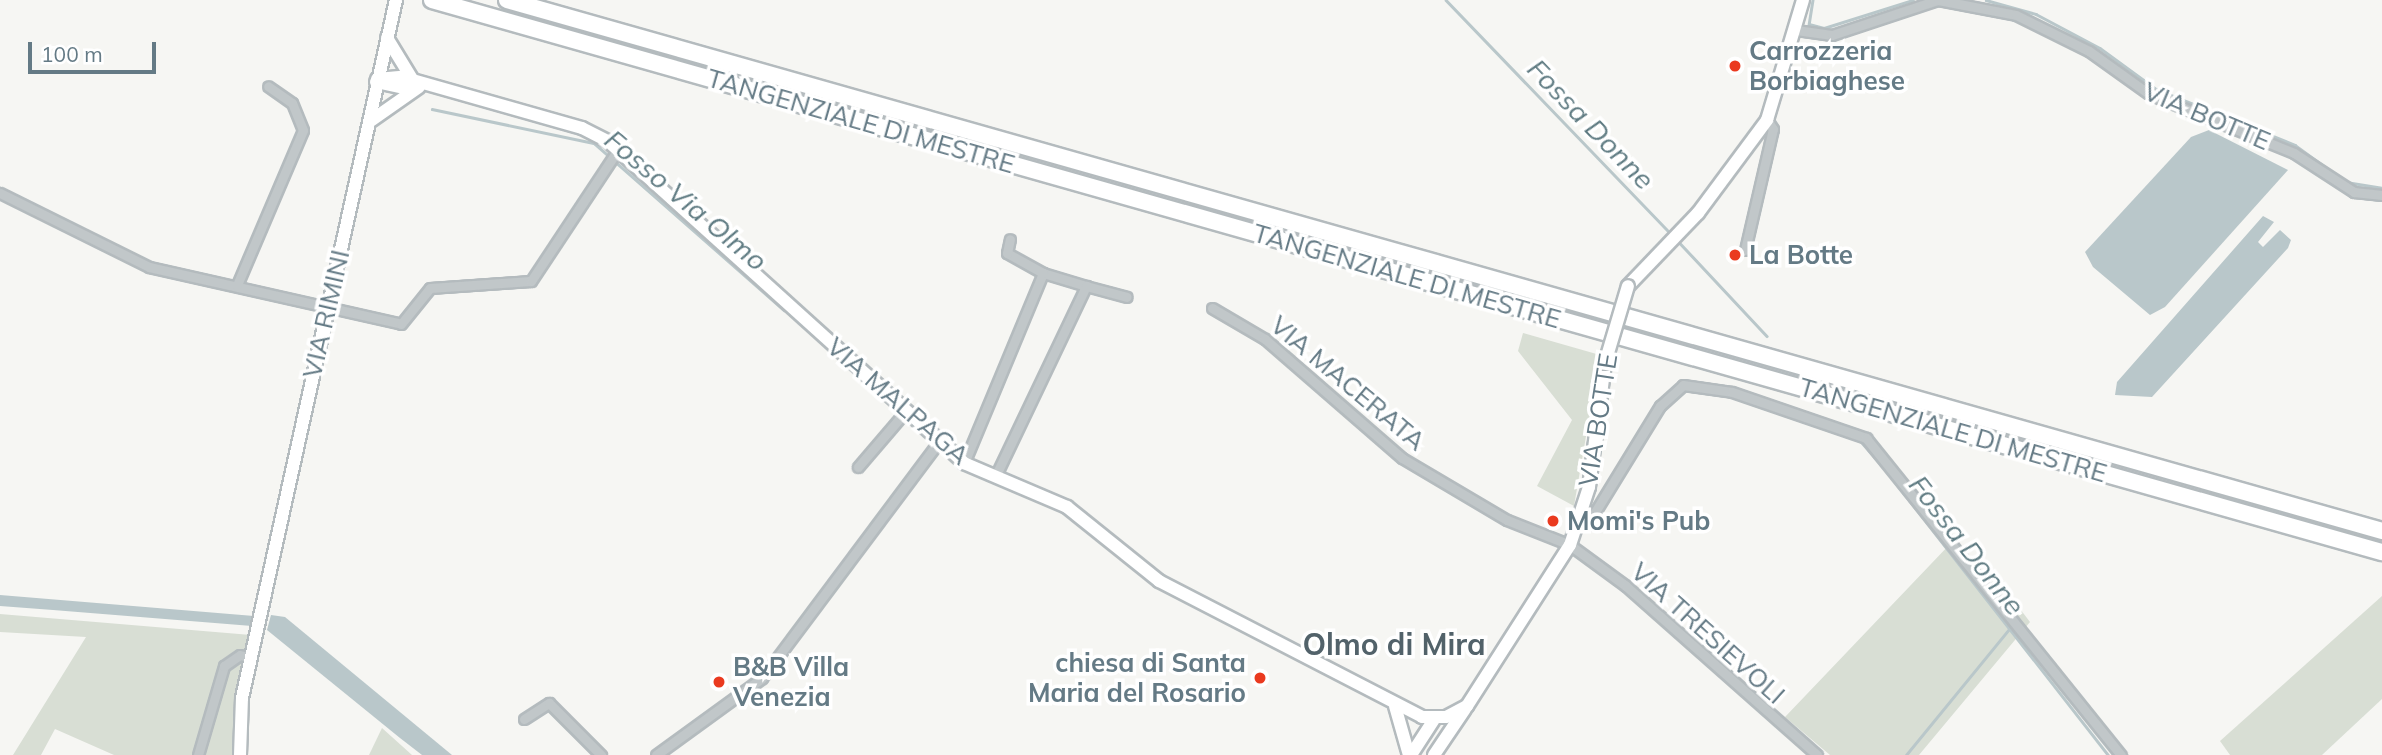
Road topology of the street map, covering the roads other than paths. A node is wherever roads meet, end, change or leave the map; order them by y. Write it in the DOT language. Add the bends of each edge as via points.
graph roads {
  1 [pos="432,0"];
  2 [pos="507,0"];
  3 [pos="1803,0"];
  4 [pos="394,6"];
  5 [pos="1796,30"];
  6 [pos="387,38"];
  7 [pos="376,80"];
  8 [pos="268,86"];
  9 [pos="419,87"];
  10 [pos="1767,120"];
  11 [pos="368,123"];
  12 [pos="614,153"];
  13 [pos="0,192"];
  14 [pos="2382,195"];
  15 [pos="1010,239"];
  16 [pos="1745,250"];
  17 [pos="1043,273"];
  18 [pos="237,285"];
  19 [pos="1086,286"];
  20 [pos="1127,297"];
  21 [pos="1212,309"];
  22 [pos="328,312"];
  23 [pos="905,412"];
  24 [pos="938,443"];
  25 [pos="964,463"];
  26 [pos="858,467"];
  27 [pos="995,477"];
  28 [pos="1577,526"];
  29 [pos="2382,531"];
  30 [pos="1570,545"];
  31 [pos="2382,552"];
  32 [pos="251,658"];
  33 [pos="1394,706"];
  34 [pos="1467,706"];
  35 [pos="1435,718"];
  36 [pos="524,719"];
  37 [pos="1436,752"];
  38 [pos="198,755"];
  39 [pos="240,755"];
  40 [pos="601,755"];
  41 [pos="656,755"];
  42 [pos="1410,755"];
  43 [pos="1817,755"];
  44 [pos="2121,755"];
  1 -- 31 [label="highway, TANGENZIALE DI MESTRE"];
  2 -- 29 [label="highway, TANGENZIALE DI MESTRE"];
  3 -- 5 [label="street, VIA BOTTE"];
  4 -- 6 [label="street, VIA RIMINI"];
  5 -- 10 [label="street, VIA BOTTE"];
  5 -- 14 [label="street, VIA BOTTE" via="1832,35 1938,0 2016,15 2089,51 2149,94 2294,153 2354,192"];
  6 -- 7 [label="street, VIA RIMINI"];
  6 -- 9 [label="street"];
  7 -- 9 [label="street, VIA MALPAGA" via="396,76"];
  7 -- 11 [label="street, VIA RIMINI"];
  8 -- 18 [label="street" via="292,103 303,130"];
  9 -- 11 [label="street"];
  9 -- 12 [label="street, VIA MALPAGA" via="582,128"];
  10 -- 16 [label="street, VIA BOTTE" via="1773,129"];
  10 -- 28 [label="street, VIA BOTTE, bridge" via="1675,237 1628,286 1605,363 1589,486"];
  11 -- 22 [label="street, VIA RIMINI"];
  12 -- 22 [label="street" via="531,281 430,288 401,324"];
  12 -- 23 [label="street, VIA MALPAGA"];
  13 -- 18 [label="street" via="149,267"];
  15 -- 17 [label="street" via="1007,253"];
  17 -- 19 [label="street"];
  17 -- 25 [label="street"];
  18 -- 22 [label="street"];
  19 -- 20 [label="street"];
  19 -- 27 [label="street"];
  21 -- 30 [label="street, VIA MACERATA" via="1265,339 1413,465 1507,520"];
  22 -- 32 [label="street, VIA RIMINI"];
  23 -- 24 [label="street, VIA MALPAGA"];
  23 -- 26 [label="street"];
  24 -- 25 [label="street, VIA MALPAGA"];
  24 -- 41 [label="street" via="762,678"];
  25 -- 27 [label="street, VIA MALPAGA"];
  27 -- 33 [label="street, VIA MALPAGA" via="1067,507 1160,581"];
  28 -- 30 [label="street, VIA BOTTE"];
  28 -- 44 [label="street" via="1587,525 1660,406 1683,385 1732,392 1866,438"];
  30 -- 34 [label="street, VIA BOTTE"];
  30 -- 43 [label="street, VIA TRESIEVOLI" via="1667,619"];
  32 -- 38 [label="street" via="240,655 224,666"];
  32 -- 39 [label="street, VIA RIMINI"];
  33 -- 35 [label="street, VIA MALPAGA"];
  33 -- 42 [label="street"];
  34 -- 35 [label="street"];
  34 -- 37 [label="street"];
  35 -- 37 [label="street"];
  35 -- 42 [label="street"];
  36 -- 40 [label="street" via="549,703"];
}
